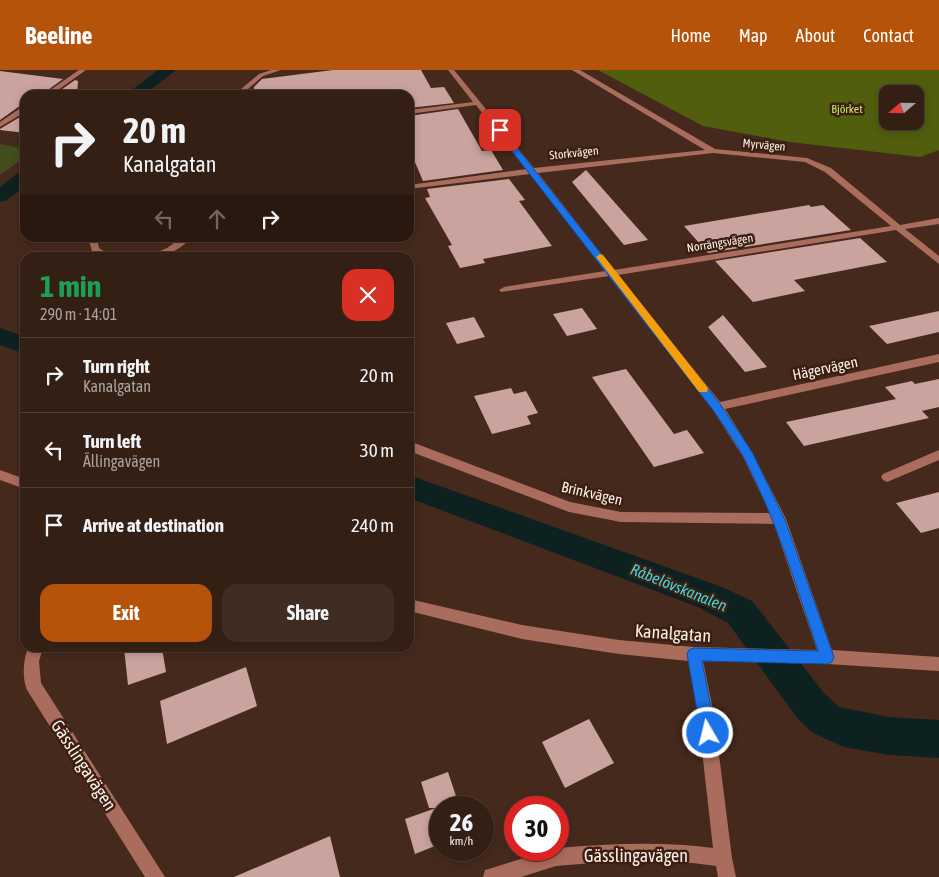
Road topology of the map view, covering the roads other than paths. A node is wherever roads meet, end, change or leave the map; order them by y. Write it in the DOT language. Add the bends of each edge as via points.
graph roads {
  1 [pos="83,70"];
  2 [pos="278,70"];
  3 [pos="451,70"];
  4 [pos="575,70"];
  5 [pos="53,90"];
  6 [pos="243,90"];
  7 [pos="478,104"];
  8 [pos="414,111"];
  9 [pos="20,112"];
  10 [pos="0,125"];
  11 [pos="713,151"];
  12 [pos="532,170"];
  13 [pos="414,186"];
  14 [pos="939,221"];
  15 [pos="899,226"];
  16 [pos="94,242"];
  17 [pos="181,242"];
  18 [pos="100,252"];
  19 [pos="164,252"];
  20 [pos="939,261"];
  21 [pos="613,273"];
  22 [pos="504,290"];
  23 [pos="939,358"];
  24 [pos="717,407"];
  25 [pos="414,448"];
  26 [pos="939,455"];
  27 [pos="0,475"];
  28 [pos="887,477"];
  29 [pos="20,482"];
  30 [pos="779,520"];
  31 [pos="414,606"];
  32 [pos="34,652"];
  33 [pos="694,654"];
  34 [pos="827,657"];
  35 [pos="939,664"];
  36 [pos="723,858"];
  37 [pos="156,877"];
  38 [pos="492,877"];
  39 [pos="727,877"];
  1 -- 5 [label="street"];
  2 -- 6 [label="street" via="261,75"];
  3 -- 7 [label="street"];
  4 -- 11 [label="street, Myrvägen"];
  7 -- 8 [label="street"];
  7 -- 12 [label="street"];
  9 -- 10 [label="street"];
  11 -- 12 [label="street, Storkvägen"];
  11 -- 15 [label="street, Myrvägen" via="807,160 828,170"];
  12 -- 13 [label="street, Storkvägen"];
  12 -- 21 [label="street"];
  14 -- 15 [label="street, Norrängsvägen"];
  15 -- 20 [label="street, Myrvägen"];
  15 -- 21 [label="street, Norrängsvägen"];
  16 -- 18 [label="street" via="95,249"];
  17 -- 19 [label="street"];
  21 -- 22 [label="street, Norrängsvägen"];
  21 -- 24 [label="street"];
  23 -- 24 [label="street, Hägervägen"];
  24 -- 30 [label="street" via="748,455"];
  25 -- 30 [label="street, Brinkvägen" via="569,508 621,517"];
  26 -- 28 [label="street"];
  27 -- 29 [label="street"];
  30 -- 34 [label="street"];
  31 -- 33 [label="street, Kanalgatan" via="522,632 619,647"];
  32 -- 37 [label="street, Gässlingavägen" via="31,661 33,685"];
  33 -- 34 [label="street, Kanalgatan"];
  33 -- 36 [label="street" via="706,715"];
  34 -- 35 [label="street, Kanalgatan"];
  36 -- 38 [label="street, Gässlingavägen" via="694,854 556,857"];
  36 -- 39 [label="street"];
}
